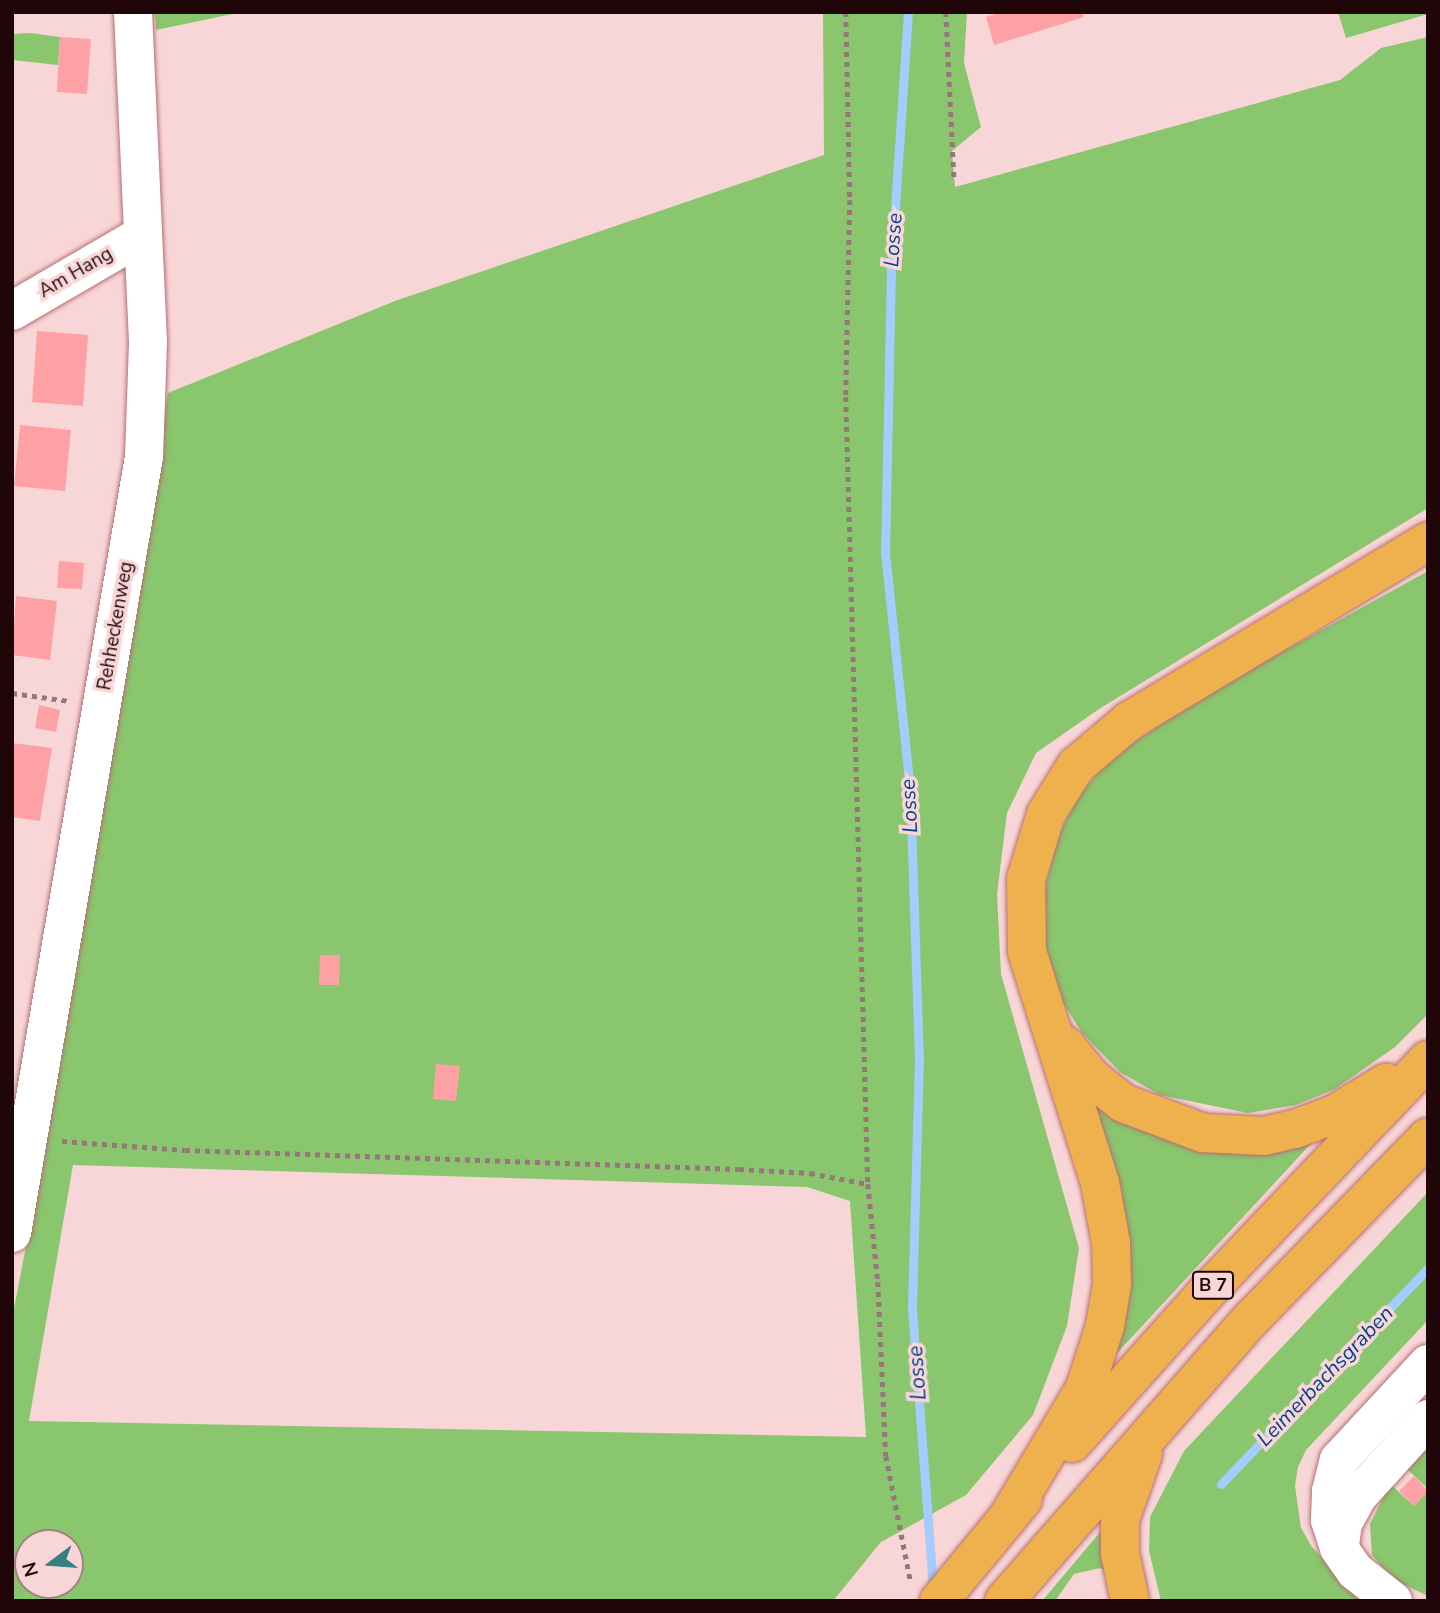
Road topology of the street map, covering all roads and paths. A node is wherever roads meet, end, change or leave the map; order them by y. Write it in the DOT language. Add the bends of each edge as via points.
graph roads {
  1 [pos="134,12"];
  2 [pos="846,12"];
  3 [pos="946,12"];
  4 [pos="954,177"];
  5 [pos="141,236"];
  6 [pos="12,311"];
  7 [pos="1428,541"];
  8 [pos="12,693"];
  9 [pos="83,702"];
  10 [pos="1043,1008"];
  11 [pos="1428,1054"];
  12 [pos="1428,1060"];
  13 [pos="32,1136"];
  14 [pos="1428,1137"];
  15 [pos="868,1184"];
  16 [pos="12,1233"];
  17 [pos="1428,1364"];
  18 [pos="1428,1419"];
  19 [pos="1156,1424"];
  20 [pos="1007,1519"];
  21 [pos="1339,1548"];
  22 [pos="925,1597"];
  23 [pos="1004,1601"];
  24 [pos="1130,1601"];
  25 [pos="1392,1601"];
  1 -- 5 [label="street, Rehheckenweg"];
  2 -- 15 [label="path" via="850,200 846,397"];
  3 -- 4 [label="path"];
  5 -- 6 [label="street, Am Hang"];
  5 -- 13 [label="street, Rehheckenweg" via="148,342 144,457"];
  7 -- 10 [label="highway" via="1152,705 1096,747 1065,779 1037,835 1026,879 1027,951"];
  8 -- 9 [label="path"];
  10 -- 11 [label="highway" via="1074,1059 1108,1091 1154,1118 1203,1133 1264,1136 1315,1122 1358,1102"];
  10 -- 20 [label="highway" via="1100,1183 1111,1243 1112,1284 1105,1326 1085,1388"];
  12 -- 20 [label="highway, B 7" via="1205,1294"];
  13 -- 15 [label="path" via="110,1147 798,1172"];
  13 -- 16 [label="street, Rehheckenweg"];
  14 -- 19 [label="highway, B 7"];
  15 -- 22 [label="path" via="886,1455 908,1551"];
  17 -- 21 [label="street" via="1339,1460 1330,1520"];
  18 -- 21 [label="street" via="1358,1496 1343,1524"];
  19 -- 23 [label="highway, B 7"];
  19 -- 24 [label="highway" via="1120,1520 1122,1570"];
  20 -- 22 [label="highway, B 7" via="977,1553"];
  21 -- 25 [label="street" via="1355,1571"];
}
